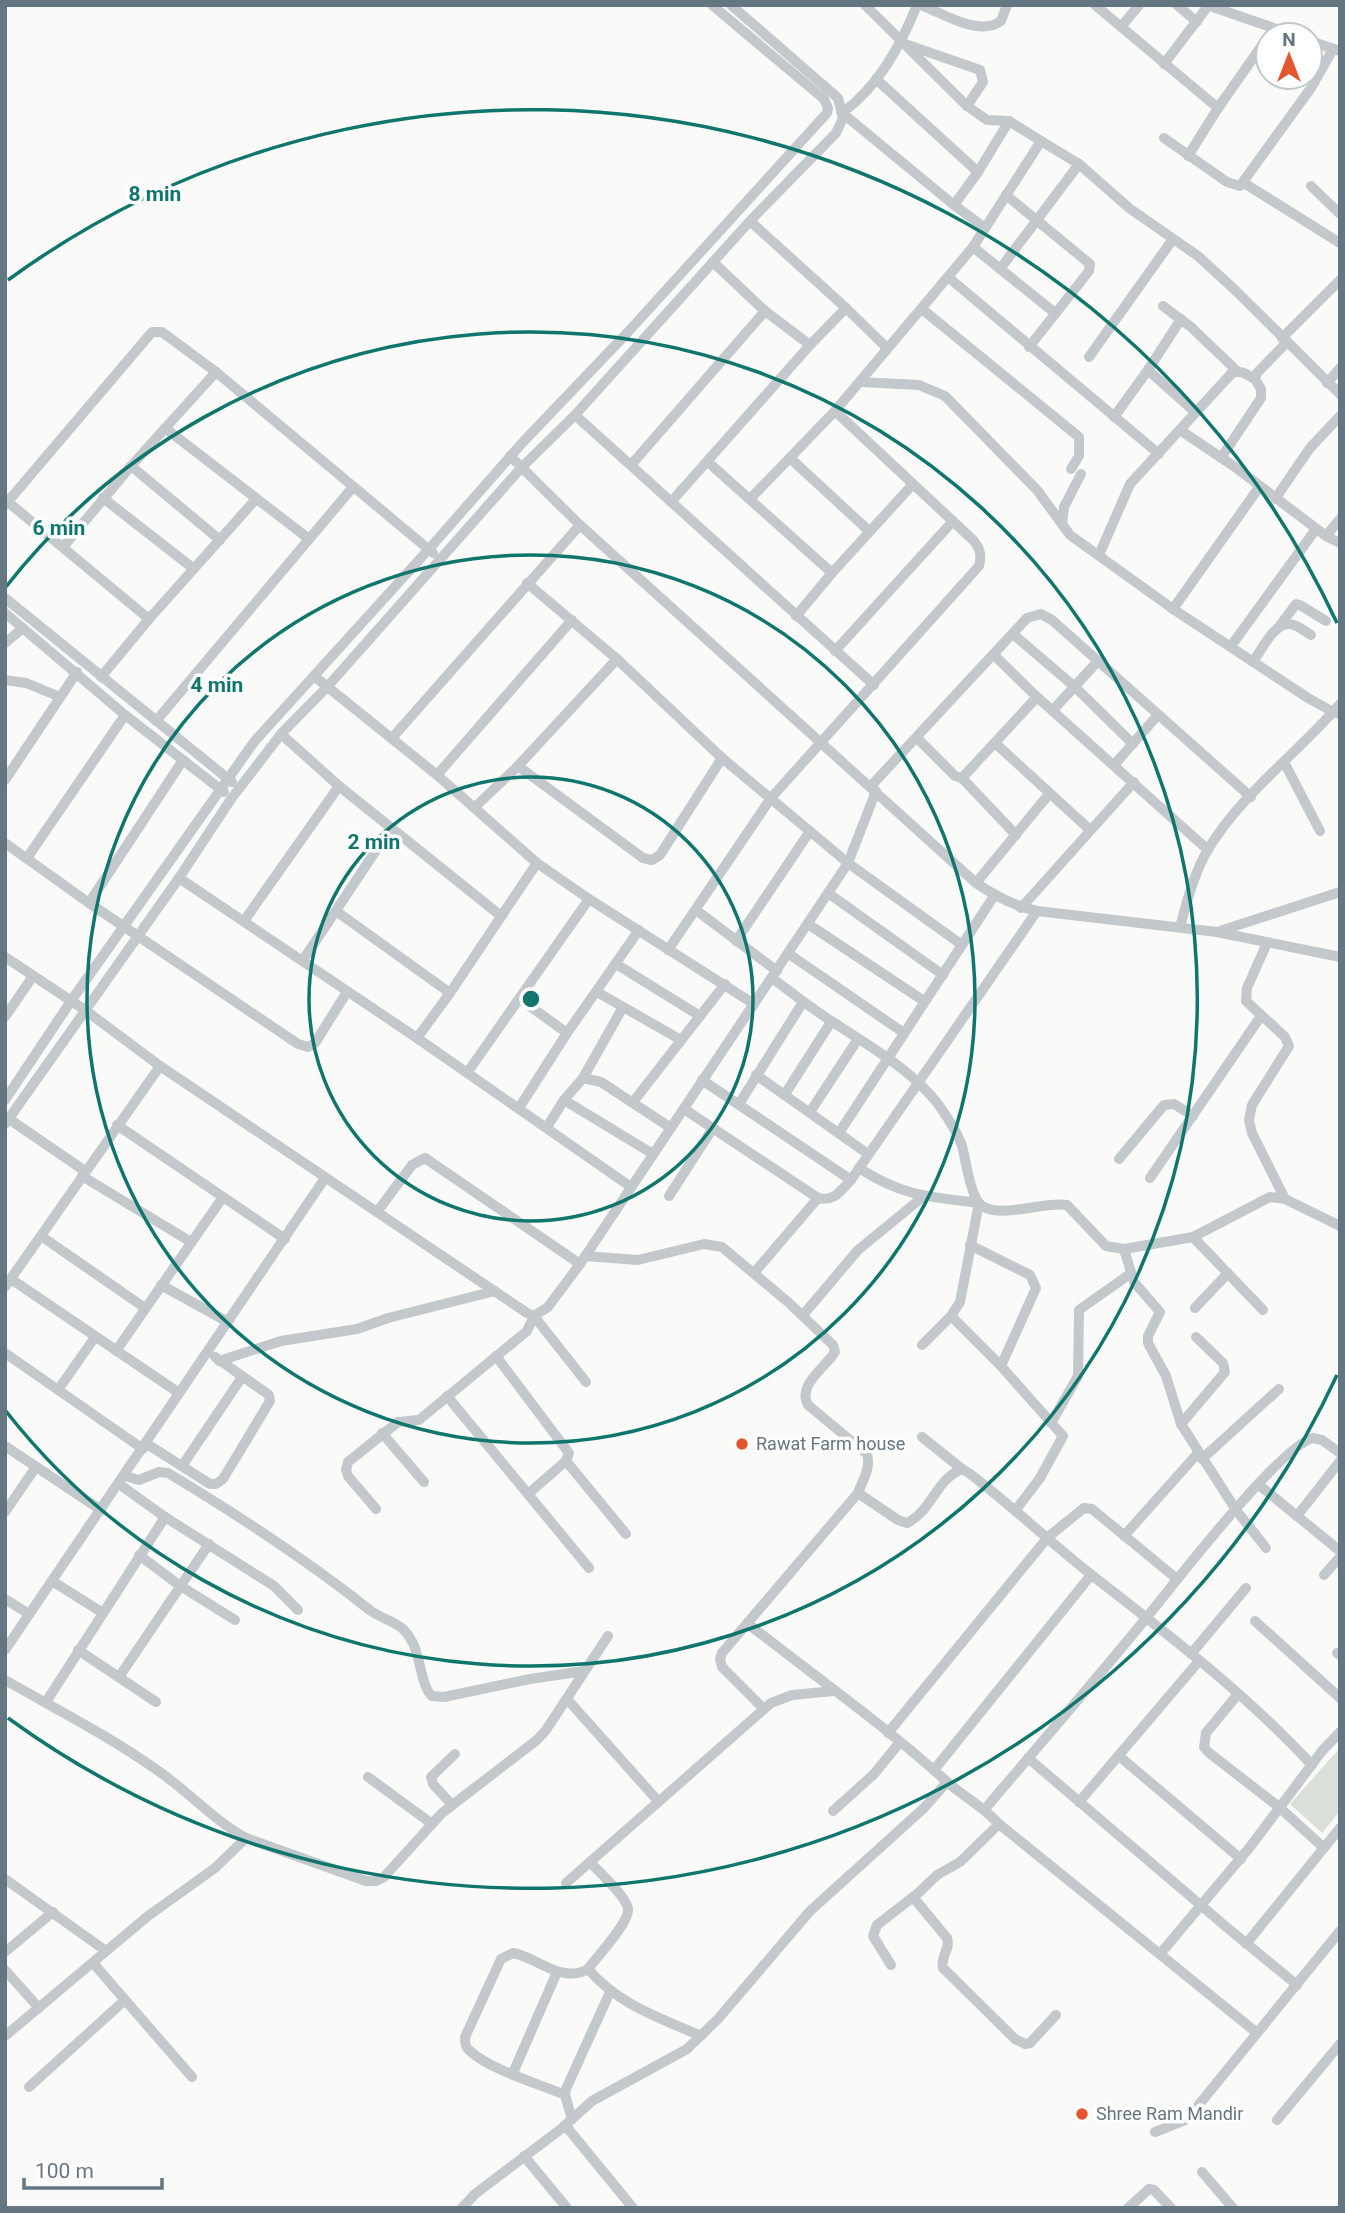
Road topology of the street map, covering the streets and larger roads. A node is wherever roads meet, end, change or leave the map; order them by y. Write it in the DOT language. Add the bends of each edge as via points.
graph roads {
  1 [pos="712,5"];
  2 [pos="731,5"];
  3 [pos="864,5"];
  4 [pos="919,5"];
  5 [pos="1007,5"];
  6 [pos="1094,5"];
  7 [pos="1139,5"];
  8 [pos="1197,5"];
  9 [pos="1208,6"];
  10 [pos="1181,8"];
  11 [pos="1197,22"];
  12 [pos="1254,26"];
  13 [pos="1121,27"];
  14 [pos="902,43"];
  15 [pos="1336,50"];
  16 [pos="1254,58"];
  17 [pos="1164,64"];
  18 [pos="876,79"];
  19 [pos="967,106"];
  20 [pos="828,108"];
  21 [pos="1218,108"];
  22 [pos="843,112"];
  23 [pos="1009,121"];
  24 [pos="1164,138"];
  25 [pos="1041,141"];
  26 [pos="1188,156"];
  27 [pos="1079,164"];
  28 [pos="978,172"];
  29 [pos="1244,183"];
  30 [pos="1311,186"];
  31 [pos="1006,195"];
  32 [pos="954,205"];
  33 [pos="1340,214"];
  34 [pos="1039,220"];
  35 [pos="750,221"];
  36 [pos="985,228"];
  37 [pos="1338,238"];
  38 [pos="1173,239"];
  39 [pos="973,247"];
  40 [pos="713,262"];
  41 [pos="1000,269"];
  42 [pos="948,277"];
  43 [pos="1340,280"];
  44 [pos="1163,306"];
  45 [pos="846,308"];
  46 [pos="922,309"];
  47 [pos="765,311"];
  48 [pos="1055,313"];
  49 [pos="1181,319"];
  50 [pos="894,340"];
  51 [pos="1285,340"];
  52 [pos="810,345"];
  53 [pos="1029,347"];
  54 [pos="1089,357"];
  55 [pos="1340,369"];
  56 [pos="1149,370"];
  57 [pos="1237,371"];
  58 [pos="216,372"];
  59 [pos="1255,379"];
  60 [pos="861,382"];
  61 [pos="1327,383"];
  62 [pos="1340,394"];
  63 [pos="835,411"];
  64 [pos="1195,412"];
  65 [pos="575,415"];
  66 [pos="1340,416"];
  67 [pos="1114,417"];
  68 [pos="165,428"];
  69 [pos="1181,430"];
  70 [pos="1159,454"];
  71 [pos="510,456"];
  72 [pos="790,458"];
  73 [pos="1221,458"];
  74 [pos="708,462"];
  75 [pos="631,465"];
  76 [pos="131,466"];
  77 [pos="521,468"];
  78 [pos="913,484"];
  79 [pos="1260,486"];
  80 [pos="354,487"];
  81 [pos="103,498"];
  82 [pos="256,499"];
  83 [pos="750,499"];
  84 [pos="1275,499"];
  85 [pos="671,502"];
  86 [pos="7,504"];
  87 [pos="1340,519"];
  88 [pos="953,521"];
  89 [pos="1062,524"];
  90 [pos="580,525"];
  91 [pos="1316,528"];
  92 [pos="870,531"];
  93 [pos="1326,536"];
  94 [pos="309,539"];
  95 [pos="220,540"];
  96 [pos="1340,544"];
  97 [pos="62,547"];
  98 [pos="429,550"];
  99 [pos="1099,555"];
  100 [pos="440,560"];
  101 [pos="194,569"];
  102 [pos="832,573"];
  103 [pos="527,583"];
  104 [pos="5,598"];
  105 [pos="1173,609"];
  106 [pos="5,613"];
  107 [pos="796,616"];
  108 [pos="149,619"];
  109 [pos="572,620"];
  110 [pos="1326,621"];
  111 [pos="23,628"];
  112 [pos="1278,628"];
  113 [pos="1013,634"];
  114 [pos="1311,635"];
  115 [pos="5,643"];
  116 [pos="1231,646"];
  117 [pos="835,651"];
  118 [pos="994,655"];
  119 [pos="617,659"];
  120 [pos="1098,661"];
  121 [pos="1253,662"];
  122 [pos="77,672"];
  123 [pos="314,676"];
  124 [pos="101,677"];
  125 [pos="5,680"];
  126 [pos="874,685"];
  127 [pos="328,686"];
  128 [pos="1075,687"];
  129 [pos="60,696"];
  130 [pos="1037,697"];
  131 [pos="1053,710"];
  132 [pos="1337,710"];
  133 [pos="125,715"];
  134 [pos="1157,716"];
  135 [pos="156,722"];
  136 [pos="281,734"];
  137 [pos="392,738"];
  138 [pos="917,738"];
  139 [pos="823,742"];
  140 [pos="995,743"];
  141 [pos="1133,744"];
  142 [pos="722,758"];
  143 [pos="183,760"];
  144 [pos="1283,762"];
  145 [pos="1114,765"];
  146 [pos="518,766"];
  147 [pos="7,773"];
  148 [pos="437,775"];
  149 [pos="962,778"];
  150 [pos="1134,782"];
  151 [pos="223,783"];
  152 [pos="339,786"];
  153 [pos="240,787"];
  154 [pos="873,789"];
  155 [pos="1049,794"];
  156 [pos="1251,797"];
  157 [pos="771,798"];
  158 [pos="231,799"];
  159 [pos="474,808"];
  160 [pos="391,828"];
  161 [pos="1089,829"];
  162 [pos="810,831"];
  163 [pos="1320,831"];
  164 [pos="1016,835"];
  165 [pos="5,843"];
  166 [pos="1208,850"];
  167 [pos="27,858"];
  168 [pos="537,863"];
  169 [pos="848,863"];
  170 [pos="179,878"];
  171 [pos="976,883"];
  172 [pos="1340,892"];
  173 [pos="828,893"];
  174 [pos="994,896"];
  175 [pos="589,899"];
  176 [pos="89,904"];
  177 [pos="1021,908"];
  178 [pos="696,910"];
  179 [pos="336,911"];
  180 [pos="1037,911"];
  181 [pos="501,916"];
  182 [pos="244,921"];
  183 [pos="808,924"];
  184 [pos="124,926"];
  185 [pos="1180,927"];
  186 [pos="639,930"];
  187 [pos="1217,932"];
  188 [pos="138,936"];
  189 [pos="736,941"];
  190 [pos="1267,943"];
  191 [pos="962,946"];
  192 [pos="668,950"];
  193 [pos="789,954"];
  194 [pos="5,957"];
  195 [pos="1340,957"];
  196 [pos="303,960"];
  197 [pos="615,964"];
  198 [pos="775,975"];
  199 [pos="943,975"];
  200 [pos="33,976"];
  201 [pos="724,984"];
  202 [pos="347,992"];
  203 [pos="597,992"];
  204 [pos="450,993"];
  205 [pos="520,999"];
  206 [pos="71,1001"];
  207 [pos="803,1002"];
  208 [pos="925,1002"];
  209 [pos="754,1004"];
  210 [pos="623,1007"];
  211 [pos="85,1010"];
  212 [pos="700,1016"];
  213 [pos="1261,1016"];
  214 [pos="5,1017"];
  215 [pos="831,1022"];
  216 [pos="567,1032"];
  217 [pos="904,1033"];
  218 [pos="417,1038"];
  219 [pos="858,1039"];
  220 [pos="681,1040"];
  221 [pos="889,1059"];
  222 [pos="160,1066"];
  223 [pos="467,1073"];
  224 [pos="756,1076"];
  225 [pos="583,1078"];
  226 [pos="702,1080"];
  227 [pos="917,1082"];
  228 [pos="785,1094"];
  229 [pos="5,1100"];
  230 [pos="564,1100"];
  231 [pos="633,1102"];
  232 [pos="738,1104"];
  233 [pos="519,1108"];
  234 [pos="684,1110"];
  235 [pos="810,1112"];
  236 [pos="1192,1116"];
  237 [pos="7,1121"];
  238 [pos="117,1125"];
  239 [pos="547,1127"];
  240 [pos="671,1128"];
  241 [pos="713,1128"];
  242 [pos="839,1133"];
  243 [pos="653,1154"];
  244 [pos="868,1154"];
  245 [pos="1119,1159"];
  246 [pos="859,1168"];
  247 [pos="84,1174"];
  248 [pos="325,1178"];
  249 [pos="1150,1178"];
  250 [pos="850,1180"];
  251 [pos="631,1188"];
  252 [pos="669,1196"];
  253 [pos="924,1196"];
  254 [pos="223,1197"];
  255 [pos="818,1198"];
  256 [pos="1285,1199"];
  257 [pos="979,1203"];
  258 [pos="377,1212"];
  259 [pos="1340,1226"];
  260 [pos="41,1236"];
  261 [pos="1193,1237"];
  262 [pos="285,1239"];
  263 [pos="191,1242"];
  264 [pos="970,1245"];
  265 [pos="1124,1249"];
  266 [pos="582,1260"];
  267 [pos="754,1273"];
  268 [pos="1228,1273"];
  269 [pos="1130,1274"];
  270 [pos="8,1283"];
  271 [pos="160,1286"];
  272 [pos="495,1291"];
  273 [pos="145,1308"];
  274 [pos="1195,1308"];
  275 [pos="1263,1310"];
  276 [pos="803,1315"];
  277 [pos="534,1316"];
  278 [pos="951,1316"];
  279 [pos="228,1322"];
  280 [pos="95,1337"];
  281 [pos="1196,1337"];
  282 [pos="922,1345"];
  283 [pos="116,1351"];
  284 [pos="208,1352"];
  285 [pos="5,1353"];
  286 [pos="496,1356"];
  287 [pos="219,1361"];
  288 [pos="1001,1366"];
  289 [pos="242,1377"];
  290 [pos="586,1382"];
  291 [pos="1279,1389"];
  292 [pos="58,1390"];
  293 [pos="179,1393"];
  294 [pos="447,1396"];
  295 [pos="1051,1423"];
  296 [pos="1181,1424"];
  297 [pos="382,1433"];
  298 [pos="922,1437"];
  299 [pos="5,1446"];
  300 [pos="145,1446"];
  301 [pos="1340,1453"];
  302 [pos="1200,1456"];
  303 [pos="566,1461"];
  304 [pos="1340,1461"];
  305 [pos="182,1466"];
  306 [pos="36,1467"];
  307 [pos="962,1469"];
  308 [pos="122,1480"];
  309 [pos="424,1482"];
  310 [pos="1259,1485"];
  311 [pos="858,1493"];
  312 [pos="528,1494"];
  313 [pos="1001,1499"];
  314 [pos="1024,1499"];
  315 [pos="376,1509"];
  316 [pos="101,1510"];
  317 [pos="1236,1510"];
  318 [pos="1015,1511"];
  319 [pos="5,1512"];
  320 [pos="1297,1516"];
  321 [pos="165,1517"];
  322 [pos="626,1534"];
  323 [pos="1124,1536"];
  324 [pos="1048,1537"];
  325 [pos="209,1544"];
  326 [pos="1266,1548"];
  327 [pos="1340,1551"];
  328 [pos="139,1555"];
  329 [pos="1340,1557"];
  330 [pos="589,1568"];
  331 [pos="1091,1575"];
  332 [pos="1324,1575"];
  333 [pos="1177,1580"];
  334 [pos="52,1581"];
  335 [pos="179,1586"];
  336 [pos="1246,1588"];
  337 [pos="5,1599"];
  338 [pos="298,1610"];
  339 [pos="103,1613"];
  340 [pos="29,1614"];
  341 [pos="1148,1617"];
  342 [pos="235,1620"];
  343 [pos="1255,1622"];
  344 [pos="747,1623"];
  345 [pos="608,1636"];
  346 [pos="5,1650"];
  347 [pos="78,1650"];
  348 [pos="1195,1657"];
  349 [pos="584,1671"];
  350 [pos="119,1676"];
  351 [pos="7,1684"];
  352 [pos="834,1691"];
  353 [pos="1238,1693"];
  354 [pos="1340,1698"];
  355 [pos="567,1699"];
  356 [pos="46,1702"];
  357 [pos="156,1702"];
  358 [pos="763,1708"];
  359 [pos="1340,1732"];
  360 [pos="888,1733"];
  361 [pos="900,1742"];
  362 [pos="456,1754"];
  363 [pos="1119,1756"];
  364 [pos="1028,1758"];
  365 [pos="1312,1765"];
  366 [pos="934,1770"];
  367 [pos="368,1777"];
  368 [pos="947,1782"];
  369 [pos="659,1801"];
  370 [pos="1079,1802"];
  371 [pos="452,1805"];
  372 [pos="1279,1807"];
  373 [pos="985,1809"];
  374 [pos="833,1811"];
  375 [pos="432,1824"];
  376 [pos="999,1824"];
  377 [pos="1340,1828"];
  378 [pos="246,1838"];
  379 [pos="1324,1848"];
  380 [pos="1241,1858"];
  381 [pos="590,1862"];
  382 [pos="5,1879"];
  383 [pos="566,1883"];
  384 [pos="913,1897"];
  385 [pos="1201,1906"];
  386 [pos="53,1912"];
  387 [pos="1340,1931"];
  388 [pos="1246,1944"];
  389 [pos="106,1951"];
  390 [pos="5,1952"];
  391 [pos="1160,1954"];
  392 [pos="93,1963"];
  393 [pos="891,1965"];
  394 [pos="588,1969"];
  395 [pos="5,1970"];
  396 [pos="557,1972"];
  397 [pos="1297,1985"];
  398 [pos="610,1992"];
  399 [pos="125,2000"];
  400 [pos="39,2008"];
  401 [pos="1056,2015"];
  402 [pos="1257,2033"];
  403 [pos="5,2036"];
  404 [pos="701,2036"];
  405 [pos="1340,2044"];
  406 [pos="513,2073"];
  407 [pos="192,2077"];
  408 [pos="29,2087"];
  409 [pos="565,2095"];
  410 [pos="1277,2120"];
  411 [pos="568,2122"];
  412 [pos="1155,2132"];
  413 [pos="524,2156"];
  414 [pos="1202,2172"];
  415 [pos="462,2208"];
  416 [pos="567,2208"];
  417 [pos="633,2208"];
  418 [pos="1128,2208"];
  419 [pos="1171,2208"];
  420 [pos="1233,2208"];
  1 -- 20 [label="street" via="824,99"];
  2 -- 22 [label="street" via="833,92"];
  3 -- 14 [label="street"];
  4 -- 5 [label="street" via="984,27 1001,20"];
  4 -- 14 [label="street"];
  6 -- 13 [label="street"];
  7 -- 13 [label="street"];
  8 -- 10 [label="street"];
  9 -- 11 [label="street"];
  9 -- 12 [label="street"];
  10 -- 11 [label="street"];
  11 -- 17 [label="street"];
  13 -- 17 [label="street"];
  14 -- 18 [label="street"];
  14 -- 19 [label="street"];
  14 -- 19 [label="street" via="980,70 984,82"];
  15 -- 29 [label="street"];
  16 -- 21 [label="street"];
  17 -- 21 [label="street"];
  18 -- 22 [label="street"];
  18 -- 28 [label="street"];
  19 -- 23 [label="street" via="988,120"];
  20 -- 22 [label="street"];
  20 -- 71 [label="street" via="767,180"];
  21 -- 26 [label="street"];
  22 -- 32 [label="street"];
  22 -- 35 [label="street" via="836,133"];
  23 -- 25 [label="street"];
  23 -- 28 [label="street"];
  24 -- 26 [label="street"];
  25 -- 27 [label="street"];
  25 -- 31 [label="street"];
  26 -- 29 [label="street" via="1234,186"];
  27 -- 34 [label="street"];
  27 -- 38 [label="street"];
  28 -- 32 [label="street"];
  29 -- 37 [label="street"];
  30 -- 33 [label="street"];
  31 -- 34 [label="street"];
  31 -- 36 [label="street"];
  32 -- 36 [label="street"];
  34 -- 41 [label="street"];
  34 -- 48 [label="street" via="1090,264"];
  35 -- 40 [label="street"];
  35 -- 45 [label="street"];
  36 -- 39 [label="street"];
  38 -- 51 [label="street" via="1198,256"];
  38 -- 54 [label="street"];
  39 -- 41 [label="street"];
  39 -- 42 [label="street"];
  40 -- 47 [label="street"];
  40 -- 65 [label="street"];
  41 -- 48 [label="street"];
  42 -- 46 [label="street"];
  42 -- 53 [label="street"];
  43 -- 51 [label="street"];
  44 -- 49 [label="street"];
  45 -- 50 [label="street"];
  45 -- 52 [label="street"];
  46 -- 50 [label="street"];
  46 -- 89 [label="street" via="1079,437 1076,472"];
  47 -- 52 [label="street"];
  47 -- 75 [label="street"];
  48 -- 53 [label="street"];
  49 -- 56 [label="street"];
  49 -- 57 [label="street"];
  50 -- 60 [label="street"];
  51 -- 59 [label="street"];
  51 -- 61 [label="street"];
  52 -- 74 [label="street"];
  53 -- 67 [label="street"];
  55 -- 61 [label="street"];
  56 -- 64 [label="street"];
  56 -- 67 [label="street"];
  57 -- 59 [label="street"];
  57 -- 64 [label="street"];
  58 -- 68 [label="street"];
  58 -- 80 [label="street"];
  58 -- 86 [label="street" via="162,332 152,332"];
  59 -- 73 [label="street" via="1261,398"];
  60 -- 63 [label="street"];
  60 -- 89 [label="street" via="919,385 945,396 1037,490"];
  61 -- 62 [label="street"];
  63 -- 72 [label="street"];
  63 -- 78 [label="street"];
  64 -- 69 [label="street"];
  65 -- 75 [label="street"];
  65 -- 77 [label="street"];
  66 -- 84 [label="street" via="1310,448"];
  67 -- 70 [label="street"];
  68 -- 76 [label="street"];
  68 -- 82 [label="street"];
  69 -- 70 [label="street"];
  69 -- 73 [label="street"];
  70 -- 99 [label="street" via="1130,484"];
  71 -- 77 [label="street"];
  71 -- 98 [label="street"];
  72 -- 83 [label="street"];
  72 -- 92 [label="street"];
  73 -- 79 [label="street"];
  74 -- 83 [label="street"];
  74 -- 85 [label="street"];
  75 -- 85 [label="street"];
  76 -- 81 [label="street"];
  76 -- 95 [label="street"];
  77 -- 90 [label="street"];
  77 -- 100 [label="street"];
  78 -- 88 [label="street"];
  78 -- 92 [label="street"];
  79 -- 84 [label="street"];
  79 -- 105 [label="street"];
  80 -- 94 [label="street"];
  80 -- 98 [label="street"];
  81 -- 97 [label="street"];
  81 -- 101 [label="street"];
  82 -- 94 [label="street"];
  82 -- 95 [label="street"];
  83 -- 102 [label="street"];
  84 -- 91 [label="street"];
  85 -- 107 [label="street"];
  86 -- 97 [label="street"];
  87 -- 93 [label="street"];
  88 -- 117 [label="street"];
  88 -- 126 [label="street" via="979,546 979,566"];
  89 -- 99 [label="street"];
  90 -- 103 [label="street"];
  90 -- 139 [label="street"];
  91 -- 93 [label="street"];
  91 -- 116 [label="street"];
  92 -- 102 [label="street"];
  93 -- 96 [label="street"];
  94 -- 135 [label="street"];
  95 -- 101 [label="street"];
  97 -- 108 [label="street"];
  98 -- 100 [label="street"];
  98 -- 123 [label="street"];
  99 -- 105 [label="street"];
  100 -- 127 [label="street"];
  101 -- 108 [label="street"];
  102 -- 107 [label="street"];
  103 -- 109 [label="street"];
  103 -- 137 [label="street"];
  104 -- 124 [label="street"];
  105 -- 116 [label="street"];
  106 -- 111 [label="street"];
  107 -- 117 [label="street"];
  108 -- 124 [label="street"];
  109 -- 119 [label="street"];
  109 -- 148 [label="street"];
  110 -- 112 [label="street" via="1296,604"];
  111 -- 115 [label="street"];
  111 -- 122 [label="street"];
  112 -- 114 [label="street" via="1292,624"];
  112 -- 121 [label="street"];
  113 -- 118 [label="street"];
  113 -- 120 [label="street" via="1027,618 1041,614"];
  113 -- 128 [label="street"];
  116 -- 121 [label="street"];
  117 -- 126 [label="street"];
  118 -- 130 [label="street"];
  118 -- 138 [label="street"];
  119 -- 142 [label="street"];
  119 -- 146 [label="street"];
  120 -- 128 [label="street"];
  120 -- 134 [label="street"];
  121 -- 132 [label="street"];
  122 -- 129 [label="street"];
  122 -- 133 [label="street"];
  123 -- 127 [label="street"];
  123 -- 151 [label="street"];
  124 -- 135 [label="street"];
  125 -- 129 [label="street"];
  126 -- 139 [label="street"];
  127 -- 136 [label="street"];
  127 -- 137 [label="street"];
  128 -- 131 [label="street"];
  128 -- 141 [label="street"];
  129 -- 147 [label="street"];
  130 -- 131 [label="street"];
  130 -- 140 [label="street"];
  131 -- 145 [label="street"];
  132 -- 144 [label="street"];
  133 -- 143 [label="street"];
  133 -- 167 [label="street"];
  134 -- 141 [label="street"];
  134 -- 156 [label="street"];
  135 -- 151 [label="street"];
  136 -- 152 [label="street"];
  136 -- 153 [label="street"];
  137 -- 148 [label="street"];
  138 -- 149 [label="street"];
  138 -- 154 [label="street"];
  139 -- 154 [label="street"];
  139 -- 157 [label="street"];
  140 -- 149 [label="street"];
  140 -- 155 [label="street"];
  141 -- 145 [label="street"];
  142 -- 146 [label="street" via="660,855 652,860 643,858"];
  142 -- 157 [label="street"];
  143 -- 151 [label="street"];
  143 -- 176 [label="street"];
  144 -- 156 [label="street"];
  144 -- 163 [label="street"];
  145 -- 150 [label="street"];
  146 -- 159 [label="street"];
  148 -- 159 [label="street"];
  149 -- 164 [label="street"];
  150 -- 161 [label="street"];
  150 -- 166 [label="street"];
  151 -- 153 [label="street"];
  151 -- 158 [label="street"];
  151 -- 184 [label="street"];
  152 -- 160 [label="street"];
  152 -- 182 [label="street"];
  153 -- 158 [label="street"];
  154 -- 169 [label="street"];
  154 -- 171 [label="street"];
  155 -- 161 [label="street"];
  155 -- 164 [label="street"];
  156 -- 166 [label="street"];
  157 -- 162 [label="street"];
  157 -- 178 [label="street"];
  158 -- 170 [label="street"];
  159 -- 168 [label="street"];
  160 -- 179 [label="street"];
  160 -- 181 [label="street"];
  161 -- 177 [label="street"];
  162 -- 169 [label="street"];
  162 -- 189 [label="street"];
  164 -- 171 [label="street"];
  165 -- 167 [label="street"];
  166 -- 185 [label="street"];
  167 -- 176 [label="street"];
  168 -- 175 [label="street"];
  168 -- 181 [label="street"];
  169 -- 173 [label="street"];
  169 -- 191 [label="street"];
  170 -- 182 [label="street"];
  170 -- 188 [label="street"];
  171 -- 174 [label="street"];
  172 -- 187 [label="street"];
  173 -- 183 [label="street"];
  173 -- 199 [label="street"];
  174 -- 177 [label="street"];
  174 -- 191 [label="street"];
  175 -- 186 [label="street"];
  175 -- 205 [label="street"];
  176 -- 184 [label="street"];
  177 -- 180 [label="street"];
  178 -- 189 [label="street"];
  178 -- 192 [label="street"];
  179 -- 196 [label="street"];
  179 -- 204 [label="street"];
  180 -- 185 [label="street"];
  180 -- 227 [label="street"];
  181 -- 204 [label="street"];
  182 -- 196 [label="street"];
  183 -- 193 [label="street"];
  183 -- 208 [label="street"];
  184 -- 188 [label="street"];
  184 -- 206 [label="street"];
  185 -- 187 [label="street"];
  186 -- 192 [label="street"];
  186 -- 197 [label="street"];
  187 -- 190 [label="street"];
  188 -- 202 [label="street" via="308,1047"];
  188 -- 211 [label="street"];
  189 -- 198 [label="street"];
  190 -- 195 [label="street"];
  190 -- 213 [label="street" via="1245,996"];
  191 -- 199 [label="street"];
  192 -- 201 [label="street"];
  193 -- 198 [label="street"];
  193 -- 217 [label="street"];
  194 -- 200 [label="street"];
  196 -- 202 [label="street"];
  197 -- 203 [label="street"];
  197 -- 212 [label="street"];
  198 -- 207 [label="street"];
  198 -- 209 [label="street"];
  199 -- 208 [label="street"];
  200 -- 206 [label="street"];
  200 -- 214 [label="street"];
  201 -- 209 [label="street"];
  201 -- 212 [label="street"];
  202 -- 218 [label="street"];
  203 -- 210 [label="street"];
  203 -- 216 [label="street"];
  204 -- 218 [label="street"];
  205 -- 216 [label="street"];
  205 -- 223 [label="street"];
  206 -- 211 [label="street"];
  206 -- 229 [label="street"];
  207 -- 215 [label="street"];
  207 -- 224 [label="street"];
  208 -- 217 [label="street"];
  209 -- 226 [label="street"];
  210 -- 220 [label="street"];
  210 -- 225 [label="street"];
  211 -- 222 [label="street"];
  211 -- 237 [label="street"];
  212 -- 220 [label="street"];
  213 -- 236 [label="street"];
  213 -- 256 [label="street" via="1289,1046 1252,1105 1249,1120"];
  215 -- 219 [label="street"];
  215 -- 228 [label="street"];
  216 -- 233 [label="street"];
  217 -- 221 [label="street"];
  218 -- 223 [label="street"];
  219 -- 221 [label="street"];
  219 -- 235 [label="street"];
  220 -- 231 [label="street"];
  221 -- 227 [label="street"];
  221 -- 242 [label="street"];
  222 -- 238 [label="street"];
  222 -- 248 [label="street"];
  223 -- 233 [label="street"];
  224 -- 228 [label="street"];
  224 -- 232 [label="street"];
  225 -- 230 [label="street"];
  225 -- 231 [label="street" via="601,1082"];
  226 -- 232 [label="street"];
  226 -- 234 [label="street"];
  227 -- 244 [label="street"];
  227 -- 257 [label="street" via="939,1105 956,1133"];
  228 -- 235 [label="street"];
  230 -- 239 [label="street"];
  230 -- 243 [label="street"];
  231 -- 240 [label="street"];
  232 -- 250 [label="street"];
  233 -- 239 [label="street"];
  234 -- 240 [label="street"];
  234 -- 241 [label="street"];
  235 -- 242 [label="street"];
  236 -- 245 [label="street" via="1174,1104 1164,1105"];
  236 -- 249 [label="street"];
  237 -- 247 [label="street"];
  238 -- 247 [label="street"];
  238 -- 254 [label="street"];
  239 -- 251 [label="street"];
  240 -- 243 [label="street"];
  241 -- 252 [label="street"];
  241 -- 255 [label="street"];
  242 -- 244 [label="street"];
  243 -- 251 [label="street"];
  244 -- 246 [label="street"];
  246 -- 250 [label="street"];
  246 -- 253 [label="street" via="888,1186"];
  247 -- 260 [label="street"];
  247 -- 263 [label="street"];
  248 -- 258 [label="street"];
  248 -- 262 [label="street"];
  250 -- 255 [label="street" via="835,1198"];
  251 -- 266 [label="street"];
  253 -- 257 [label="street"];
  253 -- 276 [label="street" via="858,1250"];
  254 -- 262 [label="street"];
  254 -- 263 [label="street"];
  255 -- 267 [label="street"];
  256 -- 259 [label="street"];
  256 -- 261 [label="street" via="1261,1200"];
  257 -- 264 [label="street"];
  257 -- 265 [label="street" via="1005,1210 1067,1205 1106,1246"];
  258 -- 266 [label="street" via="412,1166 425,1158"];
  258 -- 272 [label="street"];
  260 -- 270 [label="street"];
  260 -- 273 [label="street"];
  261 -- 265 [label="street"];
  261 -- 268 [label="street"];
  262 -- 279 [label="street"];
  263 -- 271 [label="street"];
  264 -- 278 [label="street" via="964,1291"];
  264 -- 288 [label="street" via="1030,1275 1036,1288"];
  265 -- 269 [label="street"];
  266 -- 267 [label="street" via="638,1260 712,1244 730,1252"];
  266 -- 277 [label="street" via="548,1307"];
  267 -- 276 [label="street"];
  268 -- 274 [label="street"];
  268 -- 275 [label="street"];
  269 -- 295 [label="street" via="1079,1310 1078,1376"];
  269 -- 296 [label="street" via="1160,1312 1148,1343 1166,1376"];
  270 -- 280 [label="street"];
  271 -- 273 [label="street"];
  271 -- 279 [label="street"];
  272 -- 277 [label="street"];
  272 -- 287 [label="street" via="357,1329 281,1341"];
  273 -- 283 [label="street"];
  276 -- 311 [label="street" via="834,1345 835,1352 805,1389 804,1398 867,1454 868,1471"];
  277 -- 286 [label="street" via="527,1331"];
  277 -- 290 [label="street"];
  278 -- 282 [label="street"];
  278 -- 288 [label="street"];
  279 -- 284 [label="street"];
  280 -- 283 [label="street"];
  280 -- 292 [label="street"];
  281 -- 296 [label="street" via="1223,1363 1225,1372"];
  283 -- 293 [label="street"];
  284 -- 287 [label="street"];
  284 -- 293 [label="street"];
  285 -- 292 [label="street"];
  286 -- 294 [label="street"];
  286 -- 303 [label="street" via="567,1448"];
  287 -- 289 [label="street"];
  288 -- 295 [label="street"];
  289 -- 305 [label="street"];
  289 -- 305 [label="street" via="269,1395 270,1401 223,1479 210,1484"];
  291 -- 302 [label="street"];
  292 -- 300 [label="street"];
  293 -- 300 [label="street"];
  294 -- 297 [label="street" via="419,1420 398,1422"];
  294 -- 312 [label="street"];
  295 -- 314 [label="street" via="1063,1436"];
  296 -- 302 [label="street"];
  297 -- 309 [label="street"];
  297 -- 315 [label="street" via="346,1466 348,1476"];
  298 -- 307 [label="street"];
  299 -- 306 [label="street"];
  300 -- 305 [label="street"];
  300 -- 308 [label="street"];
  301 -- 310 [label="street" via="1322,1440 1307,1439"];
  302 -- 317 [label="street"];
  302 -- 323 [label="street"];
  303 -- 312 [label="street"];
  303 -- 322 [label="street"];
  304 -- 320 [label="street"];
  306 -- 316 [label="street"];
  306 -- 319 [label="street"];
  307 -- 311 [label="street" via="952,1472 920,1515 907,1523"];
  307 -- 313 [label="street"];
  308 -- 316 [label="street"];
  308 -- 321 [label="street"];
  308 -- 349 [label="street" via="168,1473 320,1570 377,1615 405,1630 432,1696"];
  310 -- 317 [label="street"];
  310 -- 320 [label="street"];
  311 -- 344 [label="street"];
  312 -- 330 [label="street"];
  313 -- 314 [label="street"];
  313 -- 318 [label="street"];
  314 -- 318 [label="street"];
  316 -- 334 [label="street"];
  317 -- 326 [label="street"];
  317 -- 333 [label="street"];
  318 -- 324 [label="street"];
  320 -- 327 [label="street"];
  321 -- 325 [label="street"];
  321 -- 328 [label="street"];
  323 -- 324 [label="street" via="1084,1508"];
  323 -- 333 [label="street"];
  324 -- 331 [label="street"];
  324 -- 360 [label="street"];
  325 -- 335 [label="street"];
  325 -- 338 [label="street" via="281,1591"];
  328 -- 335 [label="street"];
  328 -- 339 [label="street"];
  329 -- 332 [label="street"];
  331 -- 341 [label="street"];
  331 -- 366 [label="street"];
  333 -- 341 [label="street"];
  334 -- 339 [label="street"];
  334 -- 340 [label="street"];
  335 -- 342 [label="street"];
  335 -- 350 [label="street"];
  336 -- 348 [label="street"];
  337 -- 340 [label="street"];
  339 -- 347 [label="street"];
  340 -- 346 [label="street"];
  341 -- 348 [label="street"];
  341 -- 364 [label="street"];
  343 -- 354 [label="street"];
  344 -- 352 [label="street"];
  344 -- 358 [label="street" via="720,1659 722,1667"];
  345 -- 349 [label="street"];
  347 -- 350 [label="street"];
  347 -- 356 [label="street"];
  348 -- 353 [label="street"];
  348 -- 363 [label="street"];
  349 -- 355 [label="street"];
  350 -- 357 [label="street"];
  351 -- 356 [label="street"];
  352 -- 358 [label="street" via="792,1695"];
  352 -- 360 [label="street"];
  353 -- 365 [label="street"];
  353 -- 372 [label="street" via="1206,1733 1204,1746"];
  355 -- 369 [label="street"];
  355 -- 371 [label="street" via="537,1740"];
  356 -- 378 [label="street" via="158,1770 228,1829"];
  358 -- 369 [label="street"];
  359 -- 365 [label="street"];
  360 -- 361 [label="street"];
  361 -- 366 [label="street"];
  361 -- 374 [label="street"];
  362 -- 371 [label="street" via="431,1777"];
  363 -- 370 [label="street"];
  363 -- 380 [label="street"];
  364 -- 370 [label="street"];
  364 -- 373 [label="street"];
  365 -- 372 [label="street"];
  366 -- 368 [label="street"];
  367 -- 375 [label="street"];
  368 -- 373 [label="street"];
  368 -- 404 [label="street" via="810,1911"];
  369 -- 381 [label="street"];
  370 -- 385 [label="street"];
  371 -- 375 [label="street"];
  372 -- 379 [label="street"];
  372 -- 380 [label="street"];
  373 -- 376 [label="street"];
  375 -- 378 [label="street" via="376,1881"];
  376 -- 384 [label="street" via="960,1862"];
  376 -- 391 [label="street"];
  377 -- 379 [label="street"];
  378 -- 389 [label="street" via="215,1868"];
  379 -- 388 [label="street"];
  380 -- 385 [label="street"];
  381 -- 383 [label="street"];
  381 -- 394 [label="street" via="629,1909 623,1924"];
  382 -- 386 [label="street"];
  384 -- 393 [label="street" via="874,1929 873,1936"];
  384 -- 401 [label="street" via="947,1938 943,1968 1015,2039 1030,2043"];
  385 -- 388 [label="street"];
  385 -- 391 [label="street"];
  386 -- 389 [label="street"];
  386 -- 390 [label="street"];
  387 -- 397 [label="street"];
  388 -- 397 [label="street"];
  389 -- 392 [label="street"];
  391 -- 402 [label="street"];
  392 -- 399 [label="street"];
  392 -- 400 [label="street"];
  394 -- 396 [label="street" via="574,1974"];
  394 -- 398 [label="street"];
  395 -- 400 [label="street"];
  396 -- 406 [label="street"];
  396 -- 406 [label="street" via="520,1954 501,1959 465,2037 468,2050"];
  397 -- 402 [label="street"];
  398 -- 404 [label="street"];
  398 -- 409 [label="street"];
  399 -- 407 [label="street"];
  399 -- 408 [label="street"];
  400 -- 403 [label="street"];
  402 -- 412 [label="street" via="1185,2120"];
  404 -- 411 [label="street" via="673,2058 592,2101"];
  405 -- 410 [label="street"];
  406 -- 409 [label="street"];
  409 -- 411 [label="street"];
  411 -- 413 [label="street"];
  411 -- 417 [label="street"];
  413 -- 415 [label="street"];
  413 -- 416 [label="street"];
  414 -- 420 [label="street"];
  418 -- 419 [label="street" via="1149,2189"];
}
